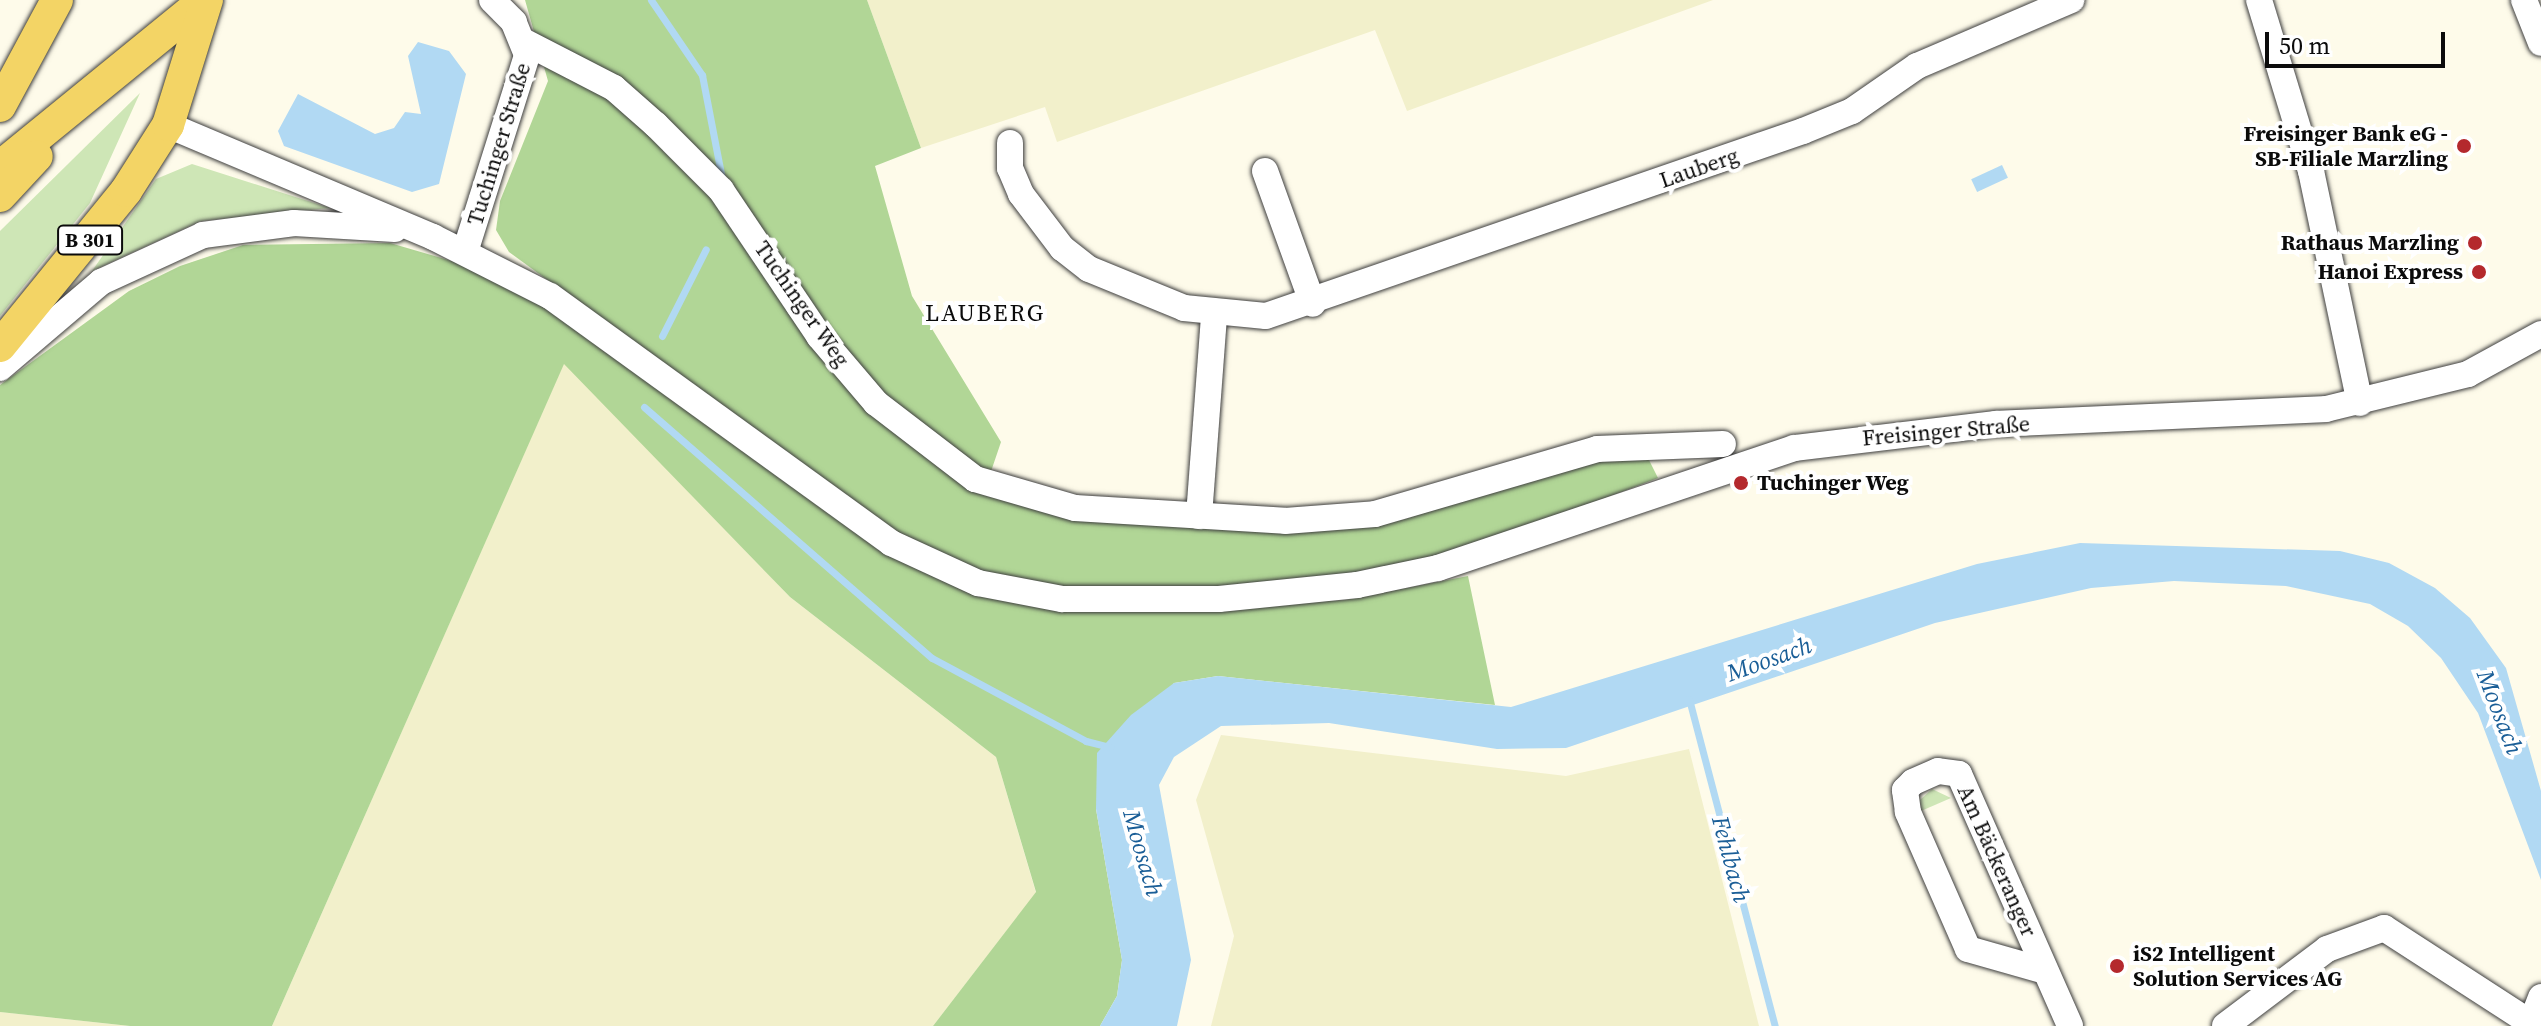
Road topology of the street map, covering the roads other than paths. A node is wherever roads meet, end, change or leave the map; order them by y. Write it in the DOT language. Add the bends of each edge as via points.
graph roads {
  1 [pos="57,0"];
  2 [pos="206,0"];
  3 [pos="492,0"];
  4 [pos="2071,0"];
  5 [pos="2259,0"];
  6 [pos="2524,0"];
  7 [pos="525,42"];
  8 [pos="2541,43"];
  9 [pos="129,64"];
  10 [pos="0,106"];
  11 [pos="168,125"];
  12 [pos="1010,143"];
  13 [pos="0,167"];
  14 [pos="1265,171"];
  15 [pos="0,196"];
  16 [pos="433,237"];
  17 [pos="465,252"];
  18 [pos="1313,304"];
  19 [pos="1214,315"];
  20 [pos="2541,334"];
  21 [pos="0,346"];
  22 [pos="0,368"];
  23 [pos="2360,403"];
  24 [pos="1723,444"];
  25 [pos="1199,516"];
  26 [pos="2045,971"];
  27 [pos="2541,997"];
  28 [pos="2531,1024"];
  29 [pos="2070,1026"];
  30 [pos="2225,1026"];
  1 -- 10 [label="main road"];
  2 -- 9 [label="main road"];
  2 -- 11 [label="main road, B 301"];
  3 -- 7 [label="street, Tuchinger Straße"];
  4 -- 18 [label="street, Lauberg" via="1917,66 1852,111 1803,131"];
  5 -- 23 [label="street" via="2307,156"];
  6 -- 8 [label="street"];
  7 -- 17 [label="street, Tuchinger Straße" via="522,84"];
  7 -- 25 [label="street, Tuchinger Weg" via="614,88 690,158 876,403 937,453 975,479 1075,508"];
  9 -- 13 [label="main road"];
  9 -- 15 [label="main road"];
  11 -- 16 [label="street, Freisinger Straße"];
  11 -- 21 [label="main road, B 301" via="117,204"];
  12 -- 19 [label="street, Lauberg" via="1010,168 1021,194 1062,248 1130,289"];
  14 -- 18 [label="street"];
  16 -- 17 [label="street, Freisinger Straße"];
  16 -- 22 [label="street" via="324,223 203,235 101,282"];
  17 -- 23 [label="street, Freisinger Straße" via="580,315 852,519 978,583 1020,594 1111,601 1357,585 1438,568 1800,447 1996,424"];
  18 -- 19 [label="street, Lauberg" via="1266,316"];
  19 -- 25 [label="street"];
  20 -- 23 [label="street, Freisinger Straße" via="2468,374"];
  24 -- 25 [label="street, Tuchinger Weg" via="1597,449 1375,514 1285,521"];
  26 -- 26 [label="street, Am Bäckeranger" via="1968,949 1908,812 1905,790 1913,782 1938,771 1959,774"];
  26 -- 29 [label="street, Am Bäckeranger"];
  27 -- 28 [label="street"];
  28 -- 30 [label="street" via="2384,928 2327,949"];
}
